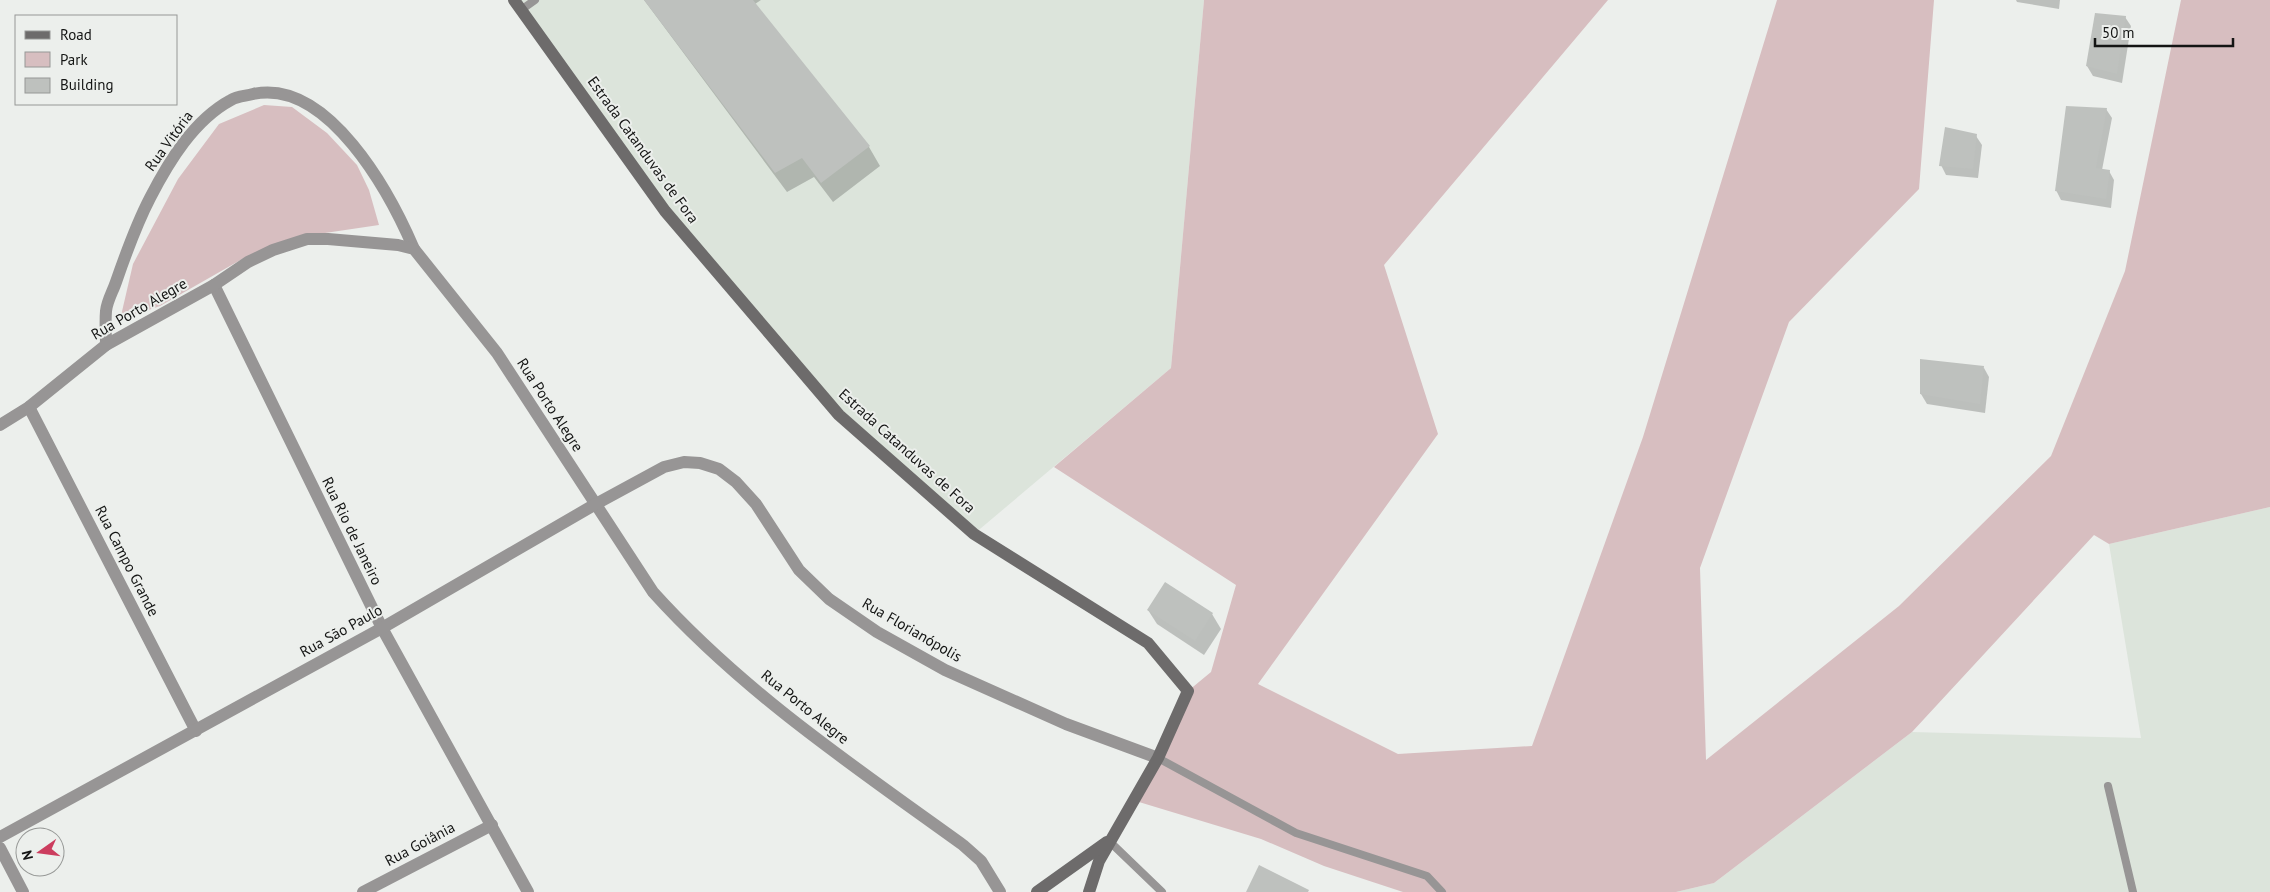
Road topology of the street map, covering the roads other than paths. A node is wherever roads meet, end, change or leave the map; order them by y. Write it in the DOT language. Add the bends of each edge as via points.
graph roads {
  1 [pos="535,0"];
  2 [pos="518,5"];
  3 [pos="414,249"];
  4 [pos="214,284"];
  5 [pos="106,345"];
  6 [pos="29,406"];
  7 [pos="0,426"];
  8 [pos="700,463"];
  9 [pos="594,505"];
  10 [pos="382,628"];
  11 [pos="196,730"];
  12 [pos="1158,758"];
  13 [pos="2108,786"];
  14 [pos="492,825"];
  15 [pos="0,837"];
  16 [pos="1109,840"];
  17 [pos="0,848"];
  18 [pos="23,892"];
  19 [pos="363,892"];
  20 [pos="528,892"];
  21 [pos="1000,892"];
  22 [pos="1037,892"];
  23 [pos="1089,892"];
  24 [pos="1162,892"];
  25 [pos="1442,892"];
  26 [pos="2134,892"];
  1 -- 2 [label="lane"];
  2 -- 12 [label="street, Estrada Catanduvas de Fora" via="665,211 839,415 974,534 1148,643 1188,691"];
  3 -- 4 [label="street, Rua Porto Alegre" via="307,239 272,250"];
  3 -- 5 [label="street, Rua Vitória" via="383,188 339,128 318,112 278,92 233,98 207,116 165,169 136,226 106,310"];
  3 -- 9 [label="street, Rua Porto Alegre" via="497,353"];
  4 -- 5 [label="street, Rua Porto Alegre"];
  4 -- 10 [label="street, Rua Rio de Janeiro"];
  5 -- 6 [label="street, Rua Porto Alegre"];
  6 -- 7 [label="street, Rua Porto Alegre"];
  6 -- 11 [label="street, Rua Campo Grande"];
  8 -- 9 [label="street, Rua São Paulo" via="684,462 664,467"];
  8 -- 12 [label="street, Rua Florianópolis" via="719,468 736,482 756,504 799,570 829,599 877,632 945,670 1066,724"];
  9 -- 10 [label="street, Rua São Paulo"];
  9 -- 21 [label="street, Rua Porto Alegre" via="653,592 682,625 790,720 963,845 981,861"];
  10 -- 11 [label="street, Rua São Paulo"];
  10 -- 14 [label="street, Rua Rio de Janeiro"];
  11 -- 15 [label="street, Rua São Paulo"];
  12 -- 16 [label="street, Estrada Catanduvas de Fora"];
  12 -- 25 [label="lane" via="1296,833 1427,876"];
  13 -- 26 [label="lane"];
  14 -- 19 [label="street, Rua Goiânia"];
  14 -- 20 [label="street, Rua Rio de Janeiro"];
  16 -- 22 [label="street"];
  16 -- 23 [label="street, Estrada Catanduvas de Fora"];
  16 -- 24 [label="lane"];
  17 -- 18 [label="street"];
}
